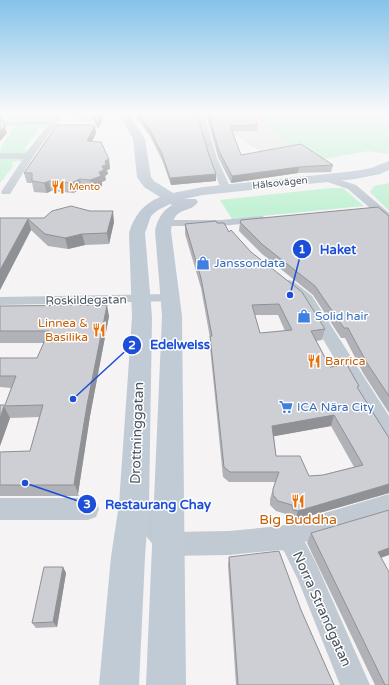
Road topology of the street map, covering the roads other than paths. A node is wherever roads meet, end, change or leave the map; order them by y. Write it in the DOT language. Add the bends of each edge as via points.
graph roads {
  1 [pos="37,146"];
  2 [pos="140,146"];
  3 [pos="209,146"];
  4 [pos="0,156"];
  5 [pos="29,156"];
  6 [pos="389,165"];
  7 [pos="389,174"];
  8 [pos="325,178"];
  9 [pos="341,183"];
  10 [pos="226,189"];
  11 [pos="6,192"];
  12 [pos="176,201"];
  13 [pos="376,207"];
  14 [pos="360,209"];
  15 [pos="273,218"];
  16 [pos="389,219"];
  17 [pos="163,222"];
  18 [pos="222,223"];
  19 [pos="233,234"];
  20 [pos="279,276"];
  21 [pos="171,298"];
  22 [pos="140,299"];
  23 [pos="0,301"];
  24 [pos="389,433"];
  25 [pos="134,504"];
  26 [pos="389,505"];
  27 [pos="0,509"];
  28 [pos="88,509"];
  29 [pos="281,538"];
  30 [pos="167,544"];
  31 [pos="119,685"];
  32 [pos="166,685"];
  33 [pos="355,685"];
  1 -- 5 [label="street"];
  2 -- 12 [label="main road" via="144,177 149,184"];
  3 -- 10 [label="street"];
  4 -- 5 [label="street"];
  5 -- 11 [label="street"];
  6 -- 8 [label="main road, Hälsovägen" via="368,173"];
  7 -- 9 [label="main road, Hälsovägen"];
  8 -- 9 [label="street"];
  8 -- 10 [label="main road, Hälsovägen"];
  9 -- 12 [label="main road, Hälsovägen"];
  9 -- 13 [label="street" via="355,189"];
  10 -- 12 [label="main road, Hälsovägen"];
  12 -- 17 [label="main road"];
  12 -- 22 [label="main road, Drottninggatan" via="150,209 139,222 137,233"];
  13 -- 14 [label="street"];
  13 -- 16 [label="street"];
  15 -- 18 [label="street"];
  17 -- 18 [label="street"];
  17 -- 21 [label="main road"];
  18 -- 19 [label="street"];
  20 -- 24 [label="street" via="307,299"];
  21 -- 22 [label="street, Roskildegatan"];
  21 -- 30 [label="main road" via="171,437"];
  22 -- 23 [label="street, Roskildegatan"];
  22 -- 25 [label="main road, Drottninggatan" via="142,317"];
  25 -- 30 [label="street"];
  25 -- 31 [label="main road, Drottninggatan"];
  26 -- 29 [label="street"];
  27 -- 28 [label="street"];
  29 -- 30 [label="street" via="228,543"];
  29 -- 33 [label="street, Norra Strandgatan" via="292,543 299,555"];
  30 -- 32 [label="main road"];
}
